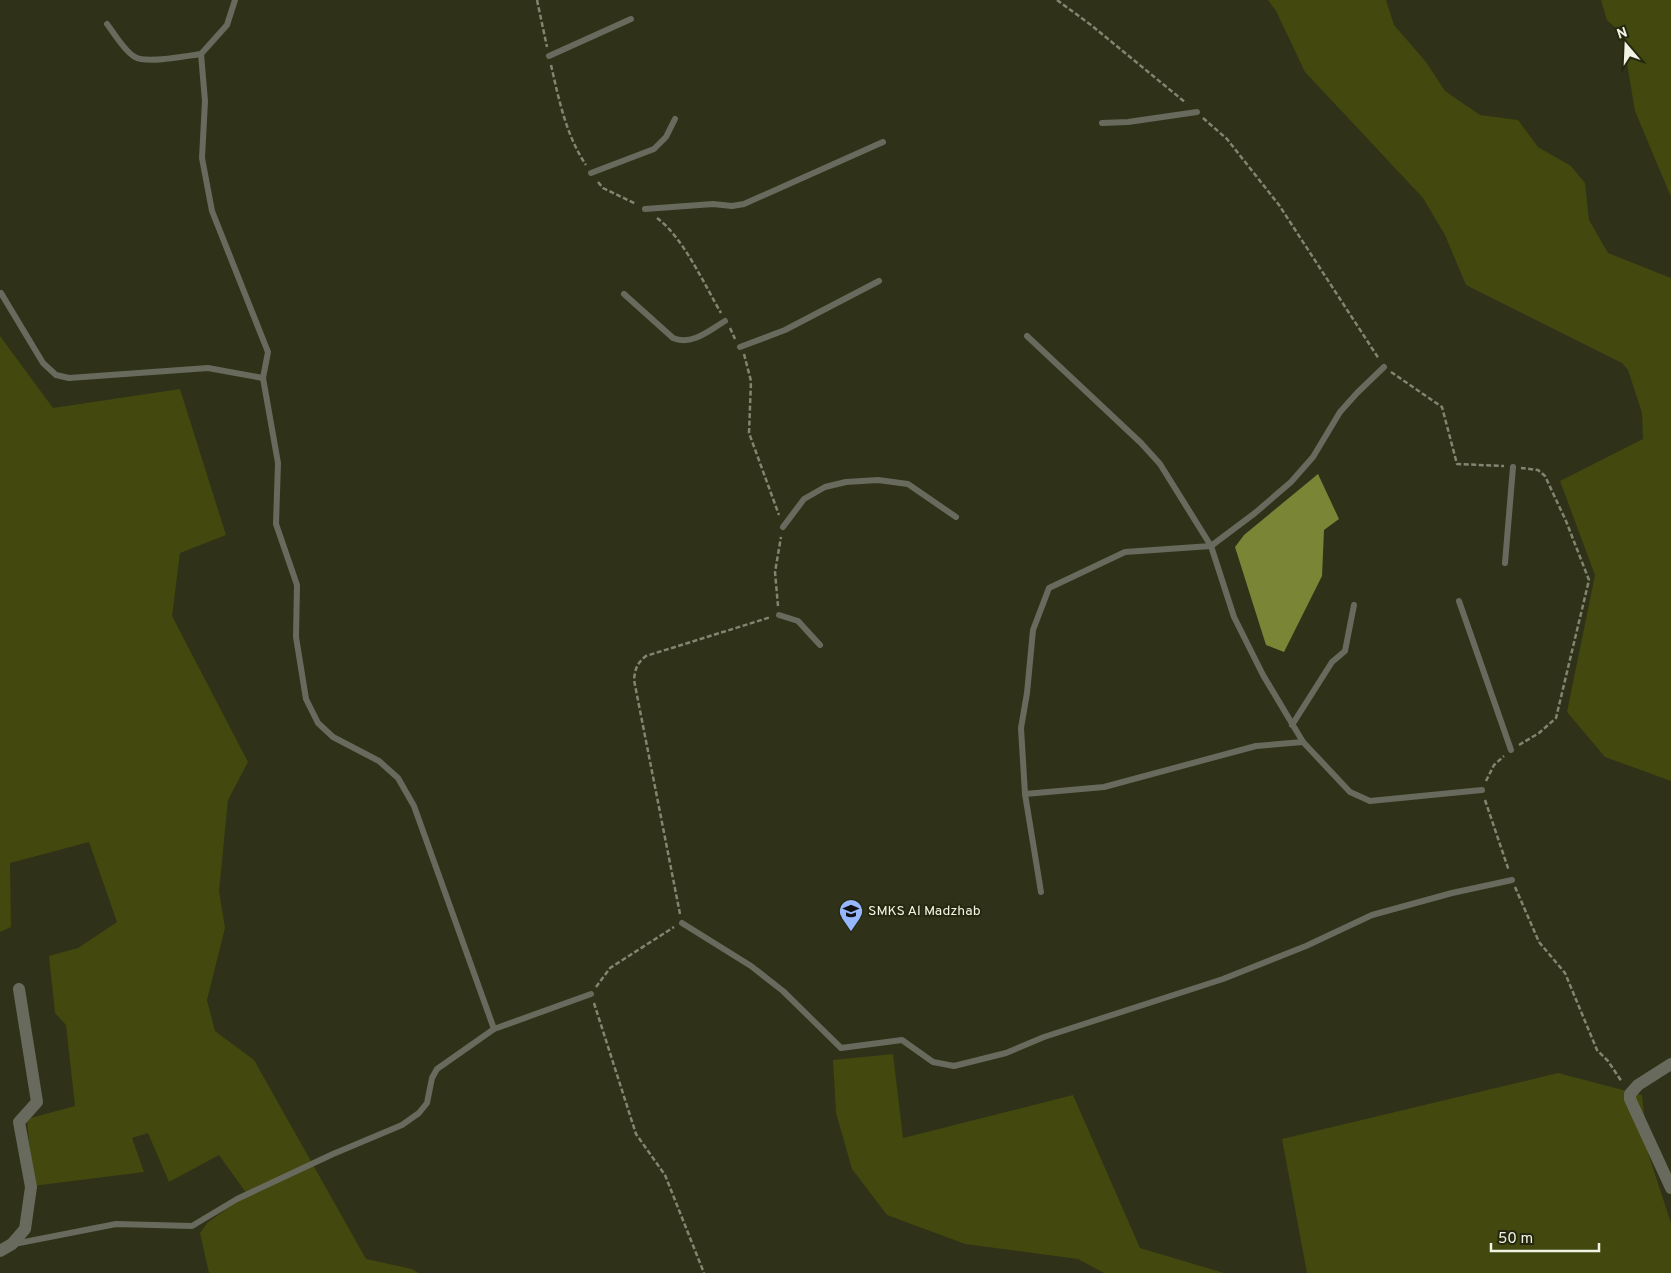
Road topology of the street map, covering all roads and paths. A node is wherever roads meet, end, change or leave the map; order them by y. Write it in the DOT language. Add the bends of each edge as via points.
graph roads {
  1 [pos="235,0"];
  2 [pos="537,0"];
  3 [pos="1057,0"];
  4 [pos="632,19"];
  5 [pos="108,24"];
  6 [pos="201,54"];
  7 [pos="549,56"];
  8 [pos="1197,112"];
  9 [pos="676,119"];
  10 [pos="1102,123"];
  11 [pos="883,142"];
  12 [pos="591,173"];
  13 [pos="645,209"];
  14 [pos="879,281"];
  15 [pos="1,293"];
  16 [pos="624,294"];
  17 [pos="726,321"];
  18 [pos="1028,336"];
  19 [pos="740,347"];
  20 [pos="1384,367"];
  21 [pos="264,378"];
  22 [pos="1512,467"];
  23 [pos="956,517"];
  24 [pos="783,527"];
  25 [pos="1211,546"];
  26 [pos="1505,564"];
  27 [pos="1459,601"];
  28 [pos="1354,605"];
  29 [pos="779,615"];
  30 [pos="820,645"];
  31 [pos="1292,725"];
  32 [pos="1303,742"];
  33 [pos="1511,750"];
  34 [pos="1482,790"];
  35 [pos="1025,794"];
  36 [pos="1512,880"];
  37 [pos="1041,892"];
  38 [pos="682,923"];
  39 [pos="19,990"];
  40 [pos="591,994"];
  41 [pos="494,1029"];
  42 [pos="1671,1064"];
  43 [pos="1630,1094"];
  44 [pos="1671,1188"];
  45 [pos="12,1244"];
  46 [pos="0,1251"];
  47 [pos="704,1273"];
  1 -- 6 [label="lane" via="227,25"];
  2 -- 7 [label="path"];
  3 -- 8 [label="path"];
  4 -- 7 [label="lane"];
  5 -- 6 [label="lane" via="135,58 145,60"];
  6 -- 21 [label="lane" via="205,101 202,158 212,212 268,352"];
  7 -- 12 [label="path" via="565,123"];
  8 -- 10 [label="lane"];
  8 -- 20 [label="path" via="1227,139 1278,205"];
  9 -- 12 [label="lane" via="666,137 654,149"];
  11 -- 13 [label="lane" via="744,204"];
  12 -- 13 [label="path" via="603,188"];
  13 -- 17 [label="path" via="665,224 683,248"];
  14 -- 19 [label="lane" via="785,330"];
  15 -- 21 [label="lane" via="43,363 56,375 69,378 208,368"];
  16 -- 17 [label="lane" via="673,338 680,340 696,339"];
  17 -- 19 [label="path"];
  18 -- 25 [label="lane" via="1160,464"];
  19 -- 24 [label="path" via="751,381 749,433"];
  20 -- 22 [label="path" via="1442,407 1457,464"];
  20 -- 25 [label="lane" via="1340,412 1313,457 1291,482"];
  21 -- 41 [label="lane" via="278,463 276,524 297,585 296,637 306,699 318,723 333,737 379,761 398,778 414,806"];
  22 -- 26 [label="lane"];
  22 -- 33 [label="path" via="1538,470 1545,476 1589,580 1556,718 1540,733"];
  23 -- 24 [label="lane" via="908,484 878,480 825,487 804,500"];
  24 -- 29 [label="path" via="775,572"];
  25 -- 31 [label="lane" via="1234,617"];
  25 -- 35 [label="lane" via="1126,552 1050,588 1033,630 1020,728"];
  27 -- 33 [label="lane"];
  28 -- 31 [label="lane" via="1345,652 1332,662"];
  29 -- 30 [label="lane" via="798,621"];
  29 -- 38 [label="path" via="646,656 635,670 634,680"];
  31 -- 32 [label="lane"];
  32 -- 34 [label="lane" via="1350,792 1370,801"];
  32 -- 35 [label="lane" via="1256,746 1104,787"];
  33 -- 34 [label="path" via="1494,765"];
  34 -- 36 [label="path"];
  35 -- 37 [label="lane"];
  36 -- 38 [label="lane" via="1372,915 1223,979 1044,1037 1006,1053 954,1066 933,1062 902,1040 841,1048 783,991 751,966"];
  36 -- 43 [label="path" via="1539,942 1565,973 1597,1050"];
  38 -- 40 [label="path" via="610,968"];
  39 -- 45 [label="street" via="37,1102 19,1122 31,1187 25,1229"];
  40 -- 41 [label="lane"];
  40 -- 47 [label="path" via="636,1134 664,1176"];
  41 -- 45 [label="lane" via="437,1069 427,1103 419,1113 402,1124 237,1199 192,1226 116,1224"];
  42 -- 43 [label="street" via="1638,1085"];
  43 -- 44 [label="street"];
  45 -- 46 [label="street"];
}
